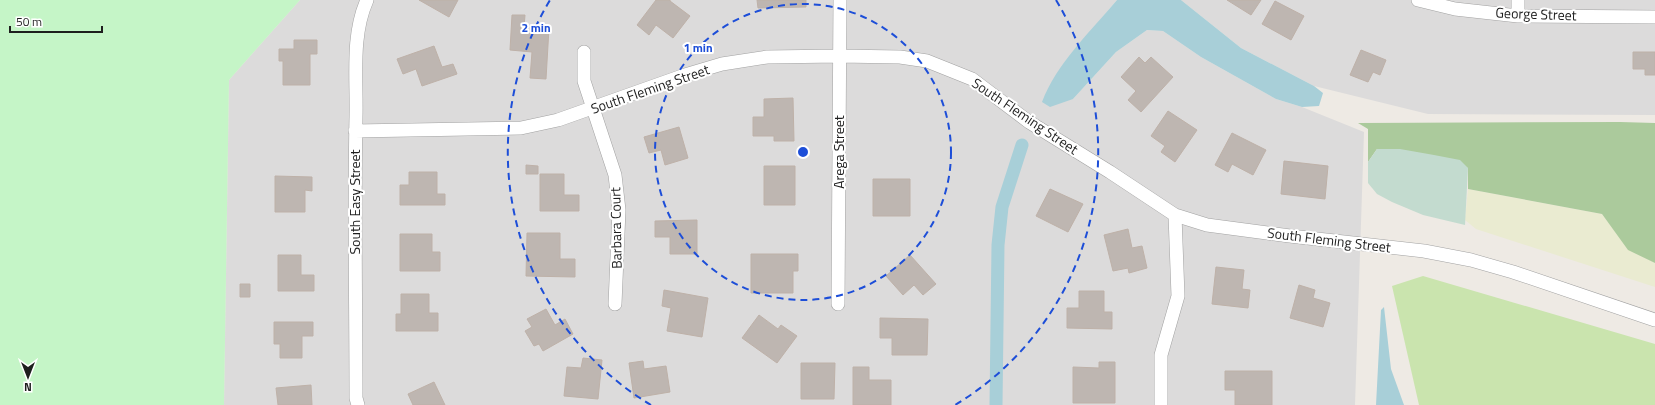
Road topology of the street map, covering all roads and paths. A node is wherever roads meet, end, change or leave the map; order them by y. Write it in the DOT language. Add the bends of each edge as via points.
graph roads {
  1 [pos="367,0"];
  2 [pos="840,0"];
  3 [pos="1418,0"];
  4 [pos="1518,0"];
  5 [pos="1518,16"];
  6 [pos="1655,16"];
  7 [pos="584,52"];
  8 [pos="839,56"];
  9 [pos="593,108"];
  10 [pos="355,131"];
  11 [pos="1175,215"];
  12 [pos="615,304"];
  13 [pos="838,304"];
  14 [pos="1655,320"];
  15 [pos="358,405"];
  16 [pos="1161,405"];
  1 -- 10 [label="street, South Easy Street" via="362,11 356,43"];
  2 -- 8 [label="street, Arega Street"];
  3 -- 5 [label="street, George Street" via="1455,9"];
  4 -- 5 [label="street"];
  5 -- 6 [label="street, George Street"];
  7 -- 9 [label="street, Barbara Court" via="584,80"];
  8 -- 9 [label="street, South Fleming Street" via="767,57 722,64"];
  8 -- 11 [label="street, South Fleming Street" via="900,57 927,61 972,79 1029,122"];
  8 -- 13 [label="street, Arega Street"];
  9 -- 10 [label="street, South Fleming Street" via="558,120 521,128"];
  9 -- 12 [label="street, Barbara Court" via="616,182 618,210"];
  10 -- 15 [label="street, South Easy Street"];
  11 -- 14 [label="street, South Fleming Street" via="1206,224 1424,251 1470,260"];
  11 -- 16 [label="street" via="1178,296 1161,356"];
}
